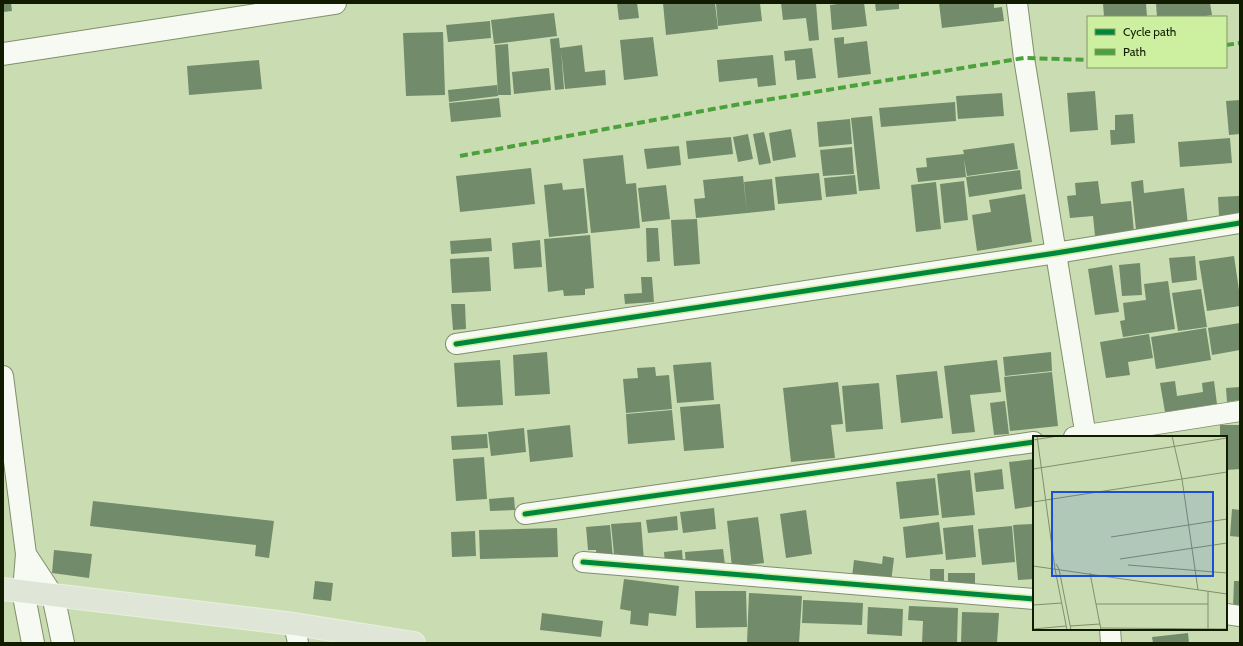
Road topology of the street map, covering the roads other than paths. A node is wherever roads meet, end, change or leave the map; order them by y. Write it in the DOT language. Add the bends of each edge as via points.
graph roads {
  1 [pos="335,3"];
  2 [pos="1017,3"];
  3 [pos="3,54"];
  4 [pos="1240,223"];
  5 [pos="1056,253"];
  6 [pos="456,344"];
  7 [pos="3,376"];
  8 [pos="1240,411"];
  9 [pos="1082,436"];
  10 [pos="1033,442"];
  11 [pos="525,514"];
  12 [pos="26,554"];
  13 [pos="583,562"];
  14 [pos="13,590"];
  15 [pos="54,595"];
  16 [pos="1033,599"];
  17 [pos="1227,614"];
  18 [pos="1240,616"];
  19 [pos="1110,630"];
  20 [pos="296,634"];
  21 [pos="32,643"];
  22 [pos="63,643"];
  23 [pos="414,643"];
  24 [pos="1112,643"];
  1 -- 3 [label="street"];
  2 -- 5 [label="street"];
  4 -- 5 [label="street"];
  5 -- 6 [label="street"];
  5 -- 9 [label="street"];
  7 -- 12 [label="street"];
  8 -- 9 [label="street"];
  10 -- 11 [label="street"];
  12 -- 14 [label="street"];
  12 -- 15 [label="street"];
  13 -- 16 [label="street"];
  14 -- 15 [label="main road"];
  14 -- 21 [label="street"];
  15 -- 20 [label="main road"];
  15 -- 22 [label="street"];
  17 -- 18 [label="street"];
  19 -- 24 [label="street"];
  20 -- 23 [label="main road"];
}
